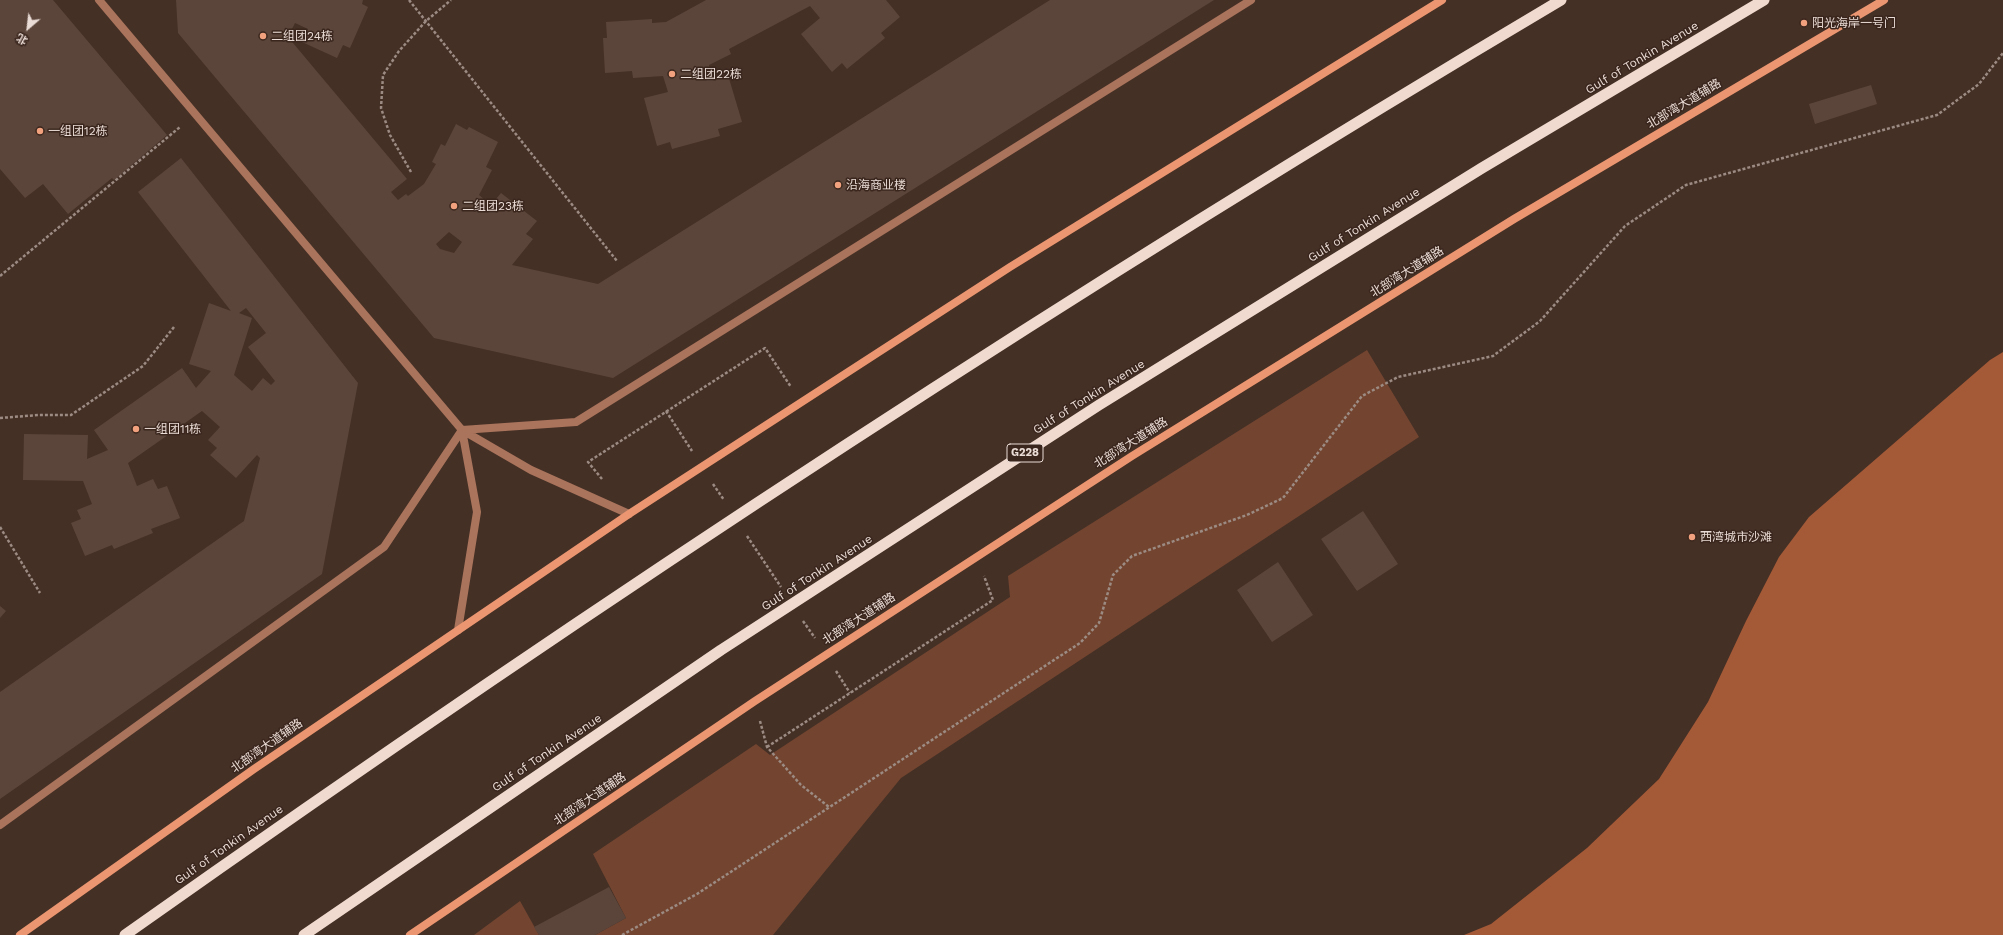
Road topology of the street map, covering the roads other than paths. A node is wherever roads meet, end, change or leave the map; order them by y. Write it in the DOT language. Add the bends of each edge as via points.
graph roads {
  1 [pos="99,0"];
  2 [pos="1251,0"];
  3 [pos="1442,0"];
  4 [pos="1561,0"];
  5 [pos="1764,0"];
  6 [pos="1884,0"];
  7 [pos="462,430"];
  8 [pos="629,514"];
  9 [pos="458,630"];
  10 [pos="0,826"];
  11 [pos="20,935"];
  12 [pos="125,935"];
  13 [pos="304,935"];
  14 [pos="410,935"];
  1 -- 7 [label="lane"];
  2 -- 7 [label="lane" via="576,422"];
  3 -- 8 [label="main road, 北部湾大道辅路" via="1010,266"];
  4 -- 12 [label="highway, Gulf of Tonkin Avenue" via="1421,83 1043,318 663,564 289,819"];
  5 -- 13 [label="highway, Gulf of Tonkin Avenue / G228" via="1482,168 1099,405 721,650"];
  6 -- 14 [label="main road, 北部湾大道辅路" via="1514,219 1132,456 755,701"];
  7 -- 8 [label="lane" via="531,470"];
  7 -- 9 [label="lane" via="477,512"];
  7 -- 10 [label="lane" via="384,547"];
  8 -- 9 [label="main road, 北部湾大道辅路"];
  9 -- 11 [label="main road, 北部湾大道辅路" via="254,769"];
}
